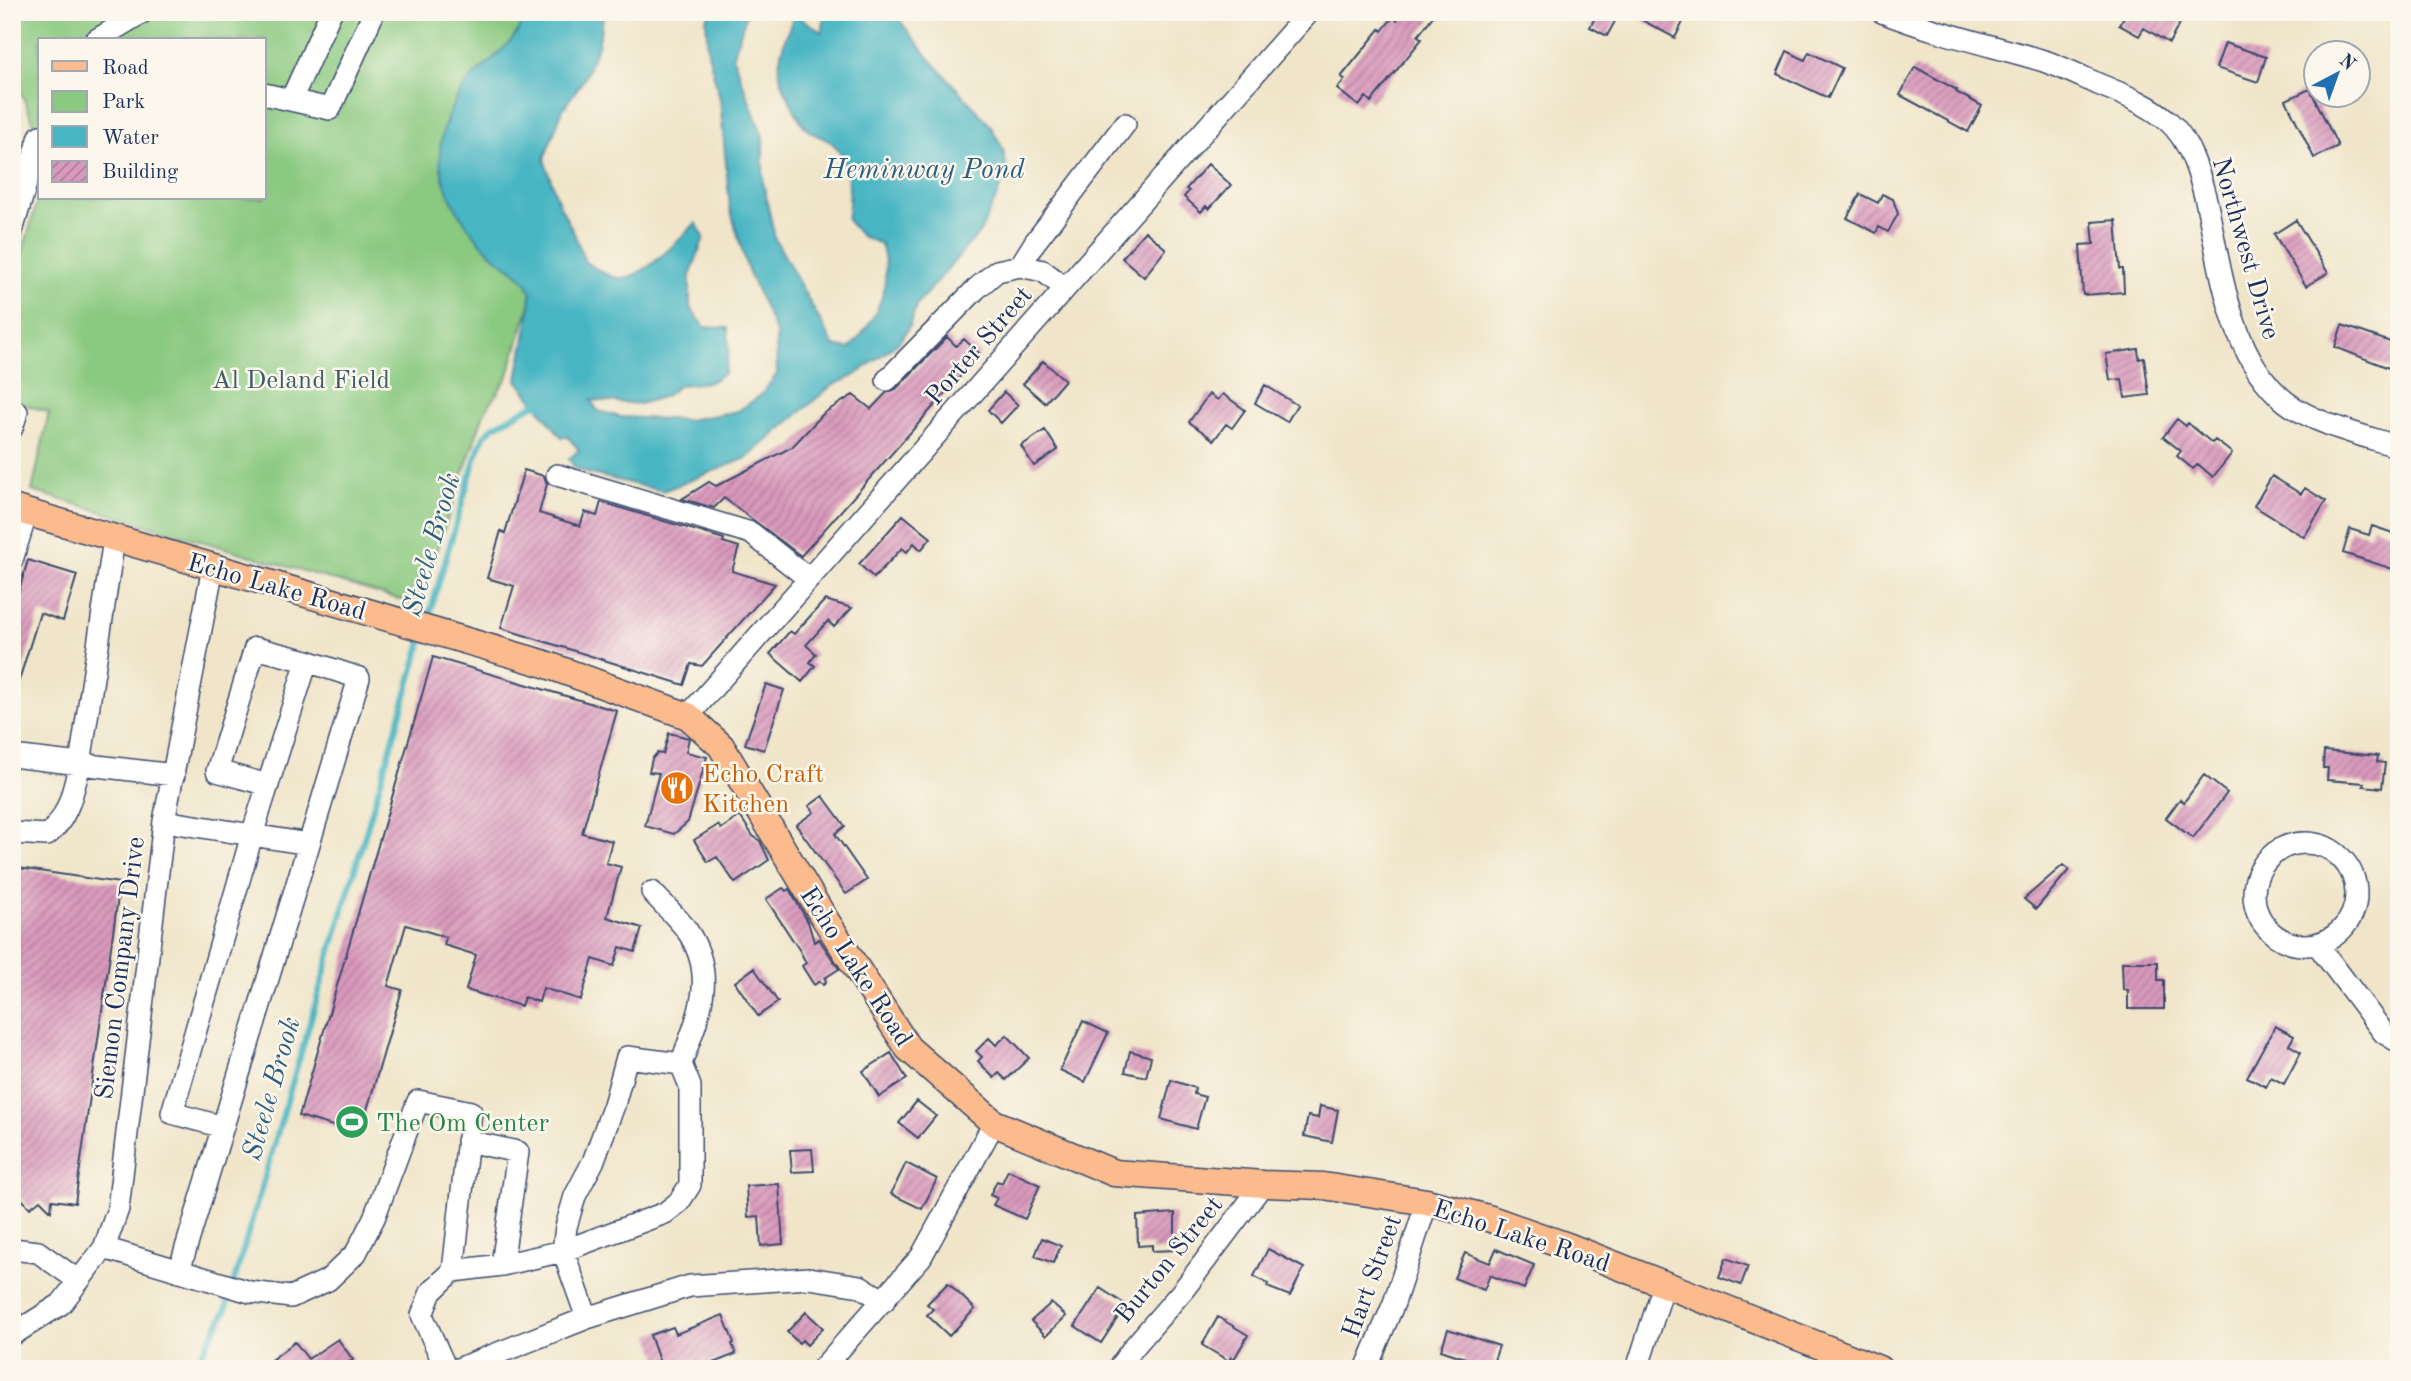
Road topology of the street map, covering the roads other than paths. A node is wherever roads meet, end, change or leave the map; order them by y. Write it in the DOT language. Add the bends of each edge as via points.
graph roads {
  1 [pos="143,12"];
  2 [pos="331,12"];
  3 [pos="374,12"];
  4 [pos="1309,12"];
  5 [pos="1882,12"];
  6 [pos="99,38"];
  7 [pos="266,94"];
  8 [pos="290,100"];
  9 [pos="1125,124"];
  10 [pos="38,143"];
  11 [pos="12,231"];
  12 [pos="1020,267"];
  13 [pos="1065,288"];
  14 [pos="887,380"];
  15 [pos="2399,447"];
  16 [pos="556,475"];
  17 [pos="20,510"];
  18 [pos="114,539"];
  19 [pos="12,560"];
  20 [pos="213,567"];
  21 [pos="809,579"];
  22 [pos="307,661"];
  23 [pos="688,716"];
  24 [pos="12,756"];
  25 [pos="80,764"];
  26 [pos="174,775"];
  27 [pos="268,785"];
  28 [pos="164,821"];
  29 [pos="12,834"];
  30 [pos="252,835"];
  31 [pos="309,844"];
  32 [pos="652,892"];
  33 [pos="2317,944"];
  34 [pos="2399,1042"];
  35 [pos="681,1064"];
  36 [pos="994,1123"];
  37 [pos="223,1127"];
  38 [pos="467,1141"];
  39 [pos="1263,1184"];
  40 [pos="1427,1202"];
  41 [pos="104,1248"];
  42 [pos="12,1249"];
  43 [pos="563,1251"];
  44 [pos="502,1265"];
  45 [pos="179,1271"];
  46 [pos="453,1271"];
  47 [pos="79,1280"];
  48 [pos="1664,1285"];
  49 [pos="884,1301"];
  50 [pos="587,1318"];
  51 [pos="12,1335"];
  52 [pos="446,1369"];
  53 [pos="458,1369"];
  54 [pos="822,1369"];
  55 [pos="1118,1369"];
  56 [pos="1366,1369"];
  57 [pos="1637,1369"];
  58 [pos="1879,1369"];
  1 -- 6 [label="street"];
  2 -- 8 [label="street"];
  3 -- 8 [label="street" via="330,109"];
  4 -- 13 [label="street, Porter Street"];
  5 -- 15 [label="street, Northwest Drive" via="1927,30 2047,62 2137,100 2169,122 2189,149 2200,178 2244,351 2262,379 2287,403 2329,424"];
  7 -- 8 [label="street"];
  9 -- 12 [label="street" via="1034,242"];
  10 -- 11 [label="street"];
  12 -- 13 [label="street" via="1043,271"];
  12 -- 14 [label="street" via="997,271"];
  13 -- 21 [label="street, Porter Street"];
  16 -- 21 [label="street" via="751,533"];
  17 -- 18 [label="main road, Echo Lake Road"];
  17 -- 19 [label="street"];
  18 -- 20 [label="main road, Echo Lake Road"];
  18 -- 25 [label="street"];
  20 -- 23 [label="main road, Echo Lake Road" via="542,663"];
  20 -- 26 [label="street, Siemon Company Drive"];
  21 -- 23 [label="street, Porter Street"];
  22 -- 27 [label="street"];
  22 -- 27 [label="street" via="255,648 217,771"];
  22 -- 31 [label="street" via="359,678"];
  23 -- 36 [label="main road, Echo Lake Road" via="721,746 908,1048"];
  24 -- 25 [label="street"];
  25 -- 26 [label="street"];
  25 -- 29 [label="street" via="67,810 57,827 47,835"];
  26 -- 28 [label="street, Siemon Company Drive"];
  27 -- 30 [label="street"];
  28 -- 30 [label="street"];
  28 -- 41 [label="street, Siemon Company Drive" via="118,1209"];
  30 -- 31 [label="street"];
  30 -- 37 [label="street" via="172,1113"];
  31 -- 37 [label="street"];
  32 -- 35 [label="street" via="686,929 705,981 702,1004"];
  33 -- 33 [label="street" via="2344,928 2356,900 2354,881 2346,863 2332,851 2305,842 2277,850 2268,858 2255,883 2255,908 2276,937 2292,944"];
  33 -- 34 [label="street" via="2384,1032"];
  35 -- 43 [label="street" via="627,1057 593,1162 575,1196"];
  35 -- 43 [label="street" via="690,1086 690,1185 685,1194 664,1213"];
  36 -- 39 [label="main road, Echo Lake Road" via="1114,1173"];
  36 -- 49 [label="street" via="921,1257"];
  37 -- 45 [label="street"];
  38 -- 44 [label="street" via="518,1152"];
  38 -- 45 [label="street" via="471,1112 418,1101 356,1253 328,1280 291,1297 250,1292"];
  38 -- 46 [label="street"];
  39 -- 40 [label="main road, Echo Lake Road" via="1323,1186"];
  39 -- 55 [label="street, Burton Street"];
  40 -- 48 [label="main road, Echo Lake Road" via="1488,1218"];
  40 -- 56 [label="street, Hart Street" via="1394,1303"];
  41 -- 45 [label="street"];
  41 -- 47 [label="street, Siemon Company Drive"];
  42 -- 47 [label="street" via="38,1252"];
  43 -- 44 [label="street"];
  43 -- 50 [label="street"];
  44 -- 46 [label="street"];
  46 -- 52 [label="street" via="431,1292 422,1315"];
  47 -- 51 [label="street, Siemon Company Drive" via="61,1304"];
  48 -- 57 [label="street"];
  48 -- 58 [label="main road, Echo Lake Road"];
  49 -- 50 [label="street" via="860,1286 810,1278 690,1286"];
  49 -- 54 [label="street"];
  50 -- 53 [label="street"];
}
